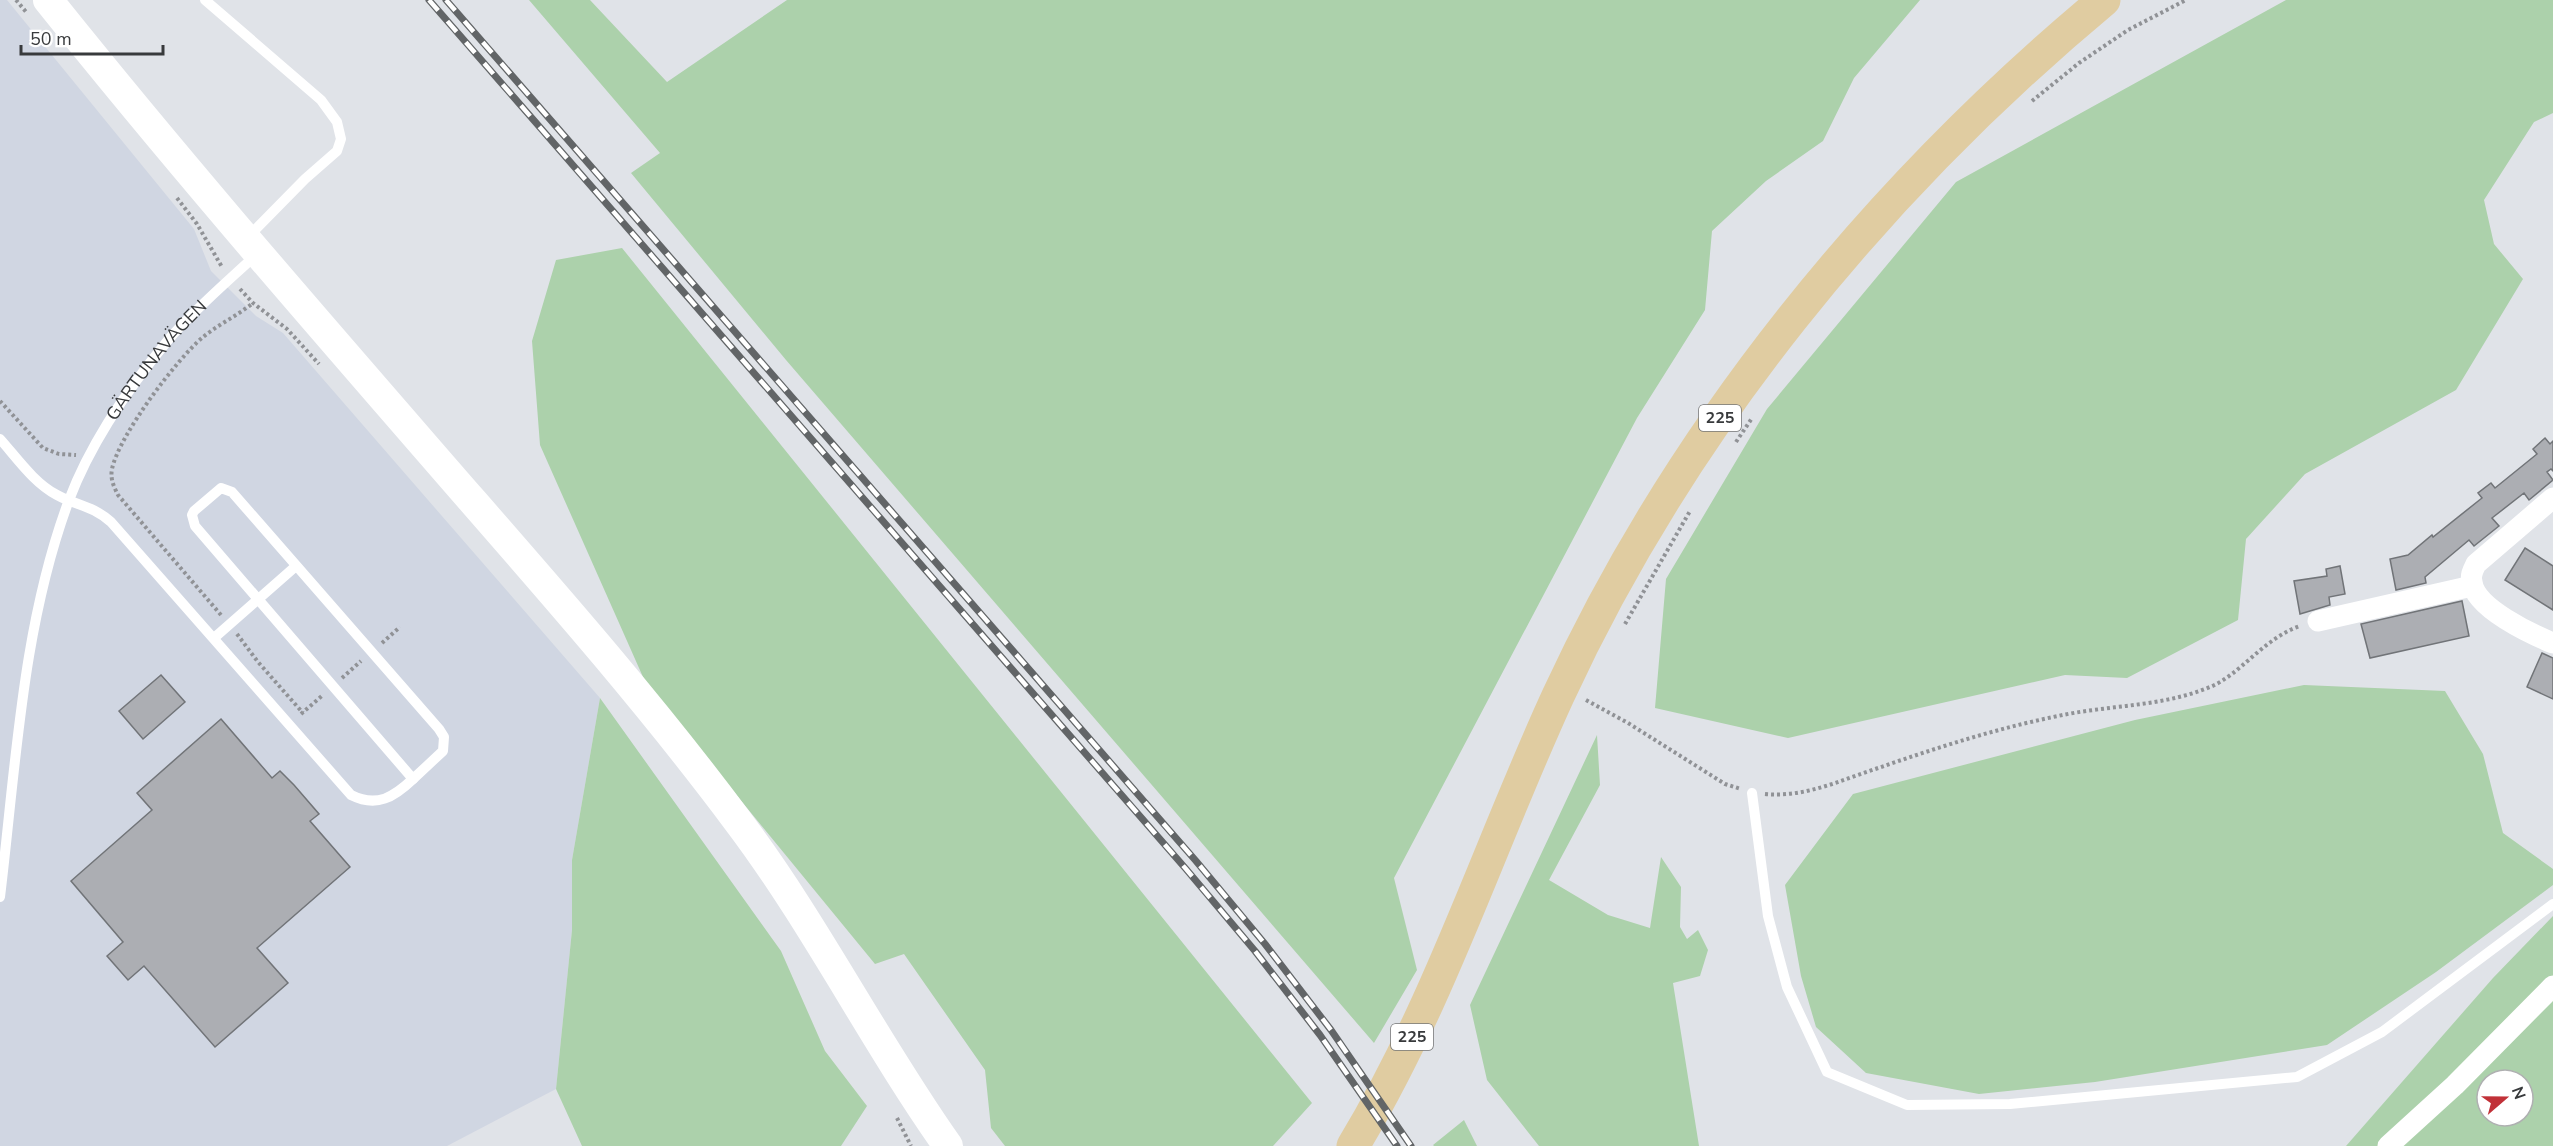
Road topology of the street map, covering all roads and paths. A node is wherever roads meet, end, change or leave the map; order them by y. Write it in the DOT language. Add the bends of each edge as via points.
graph roads {
  1 [pos="16,0"];
  2 [pos="205,0"];
  3 [pos="2104,0"];
  4 [pos="2186,0"];
  5 [pos="39,9"];
  6 [pos="2026,105"];
  7 [pos="171,190"];
  8 [pos="252,247"];
  9 [pos="230,280"];
  10 [pos="320,365"];
  11 [pos="0,401"];
  12 [pos="1754,415"];
  13 [pos="0,439"];
  14 [pos="1735,443"];
  15 [pos="88,460"];
  16 [pos="112,469"];
  17 [pos="2553,498"];
  18 [pos="69,500"];
  19 [pos="1691,510"];
  20 [pos="296,567"];
  21 [pos="2472,586"];
  22 [pos="258,599"];
  23 [pos="2318,621"];
  24 [pos="1621,631"];
  25 [pos="214,638"];
  26 [pos="2553,643"];
  27 [pos="1590,690"];
  28 [pos="1586,700"];
  29 [pos="1581,710"];
  30 [pos="413,779"];
  31 [pos="1752,793"];
  32 [pos="0,897"];
  33 [pos="2553,904"];
  34 [pos="2553,986"];
  35 [pos="907,1109"];
  36 [pos="911,1146"];
  37 [pos="935,1146"];
  38 [pos="948,1146"];
  39 [pos="1353,1146"];
  40 [pos="2388,1146"];
  1 -- 5 [label="path"];
  2 -- 8 [label="lane, GÄRTUNAVÄGEN" via="321,100 337,122 341,139 337,151 305,179"];
  3 -- 39 [label="main road, 225" via="2029,65 1893,199 1756,364 1680,476 1604,606 1558,695 1399,1063"];
  4 -- 6 [label="path" via="2128,30"];
  5 -- 8 [label="street"];
  7 -- 9 [label="path" via="197,224"];
  8 -- 9 [label="lane, GÄRTUNAVÄGEN"];
  8 -- 35 [label="street" via="621,672 738,821 797,905"];
  9 -- 10 [label="path" via="287,329"];
  9 -- 15 [label="lane, GÄRTUNAVÄGEN" via="169,339 121,404"];
  11 -- 15 [label="path" via="43,448"];
  12 -- 14 [label="path"];
  13 -- 18 [label="lane" via="47,489"];
  15 -- 16 [label="path"];
  15 -- 18 [label="lane, GÄRTUNAVÄGEN"];
  17 -- 21 [label="street" via="2476,564"];
  18 -- 25 [label="lane" via="92,508 111,522"];
  18 -- 32 [label="lane, GÄRTUNAVÄGEN" via="33,634"];
  19 -- 24 [label="path"];
  20 -- 22 [label="lane"];
  20 -- 22 [label="lane" via="232,492 221,488 216,491 194,511 192,520"];
  20 -- 30 [label="lane" via="444,737 439,757"];
  21 -- 23 [label="street"];
  21 -- 26 [label="street" via="2492,608 2528,633"];
  22 -- 25 [label="lane"];
  22 -- 30 [label="lane"];
  23 -- 31 [label="path" via="2277,638 2212,687 2187,695 2059,715 1989,732 1817,790 1782,796"];
  25 -- 30 [label="lane" via="351,795 367,801 385,800"];
  27 -- 28 [label="path"];
  28 -- 29 [label="path"];
  28 -- 31 [label="path" via="1725,784"];
  31 -- 33 [label="lane" via="1768,916 1787,987 1827,1072 1907,1105 2010,1104 2297,1077 2382,1032"];
  34 -- 40 [label="street"];
  35 -- 36 [label="path"];
  35 -- 37 [label="street"];
  35 -- 38 [label="street"];
}
